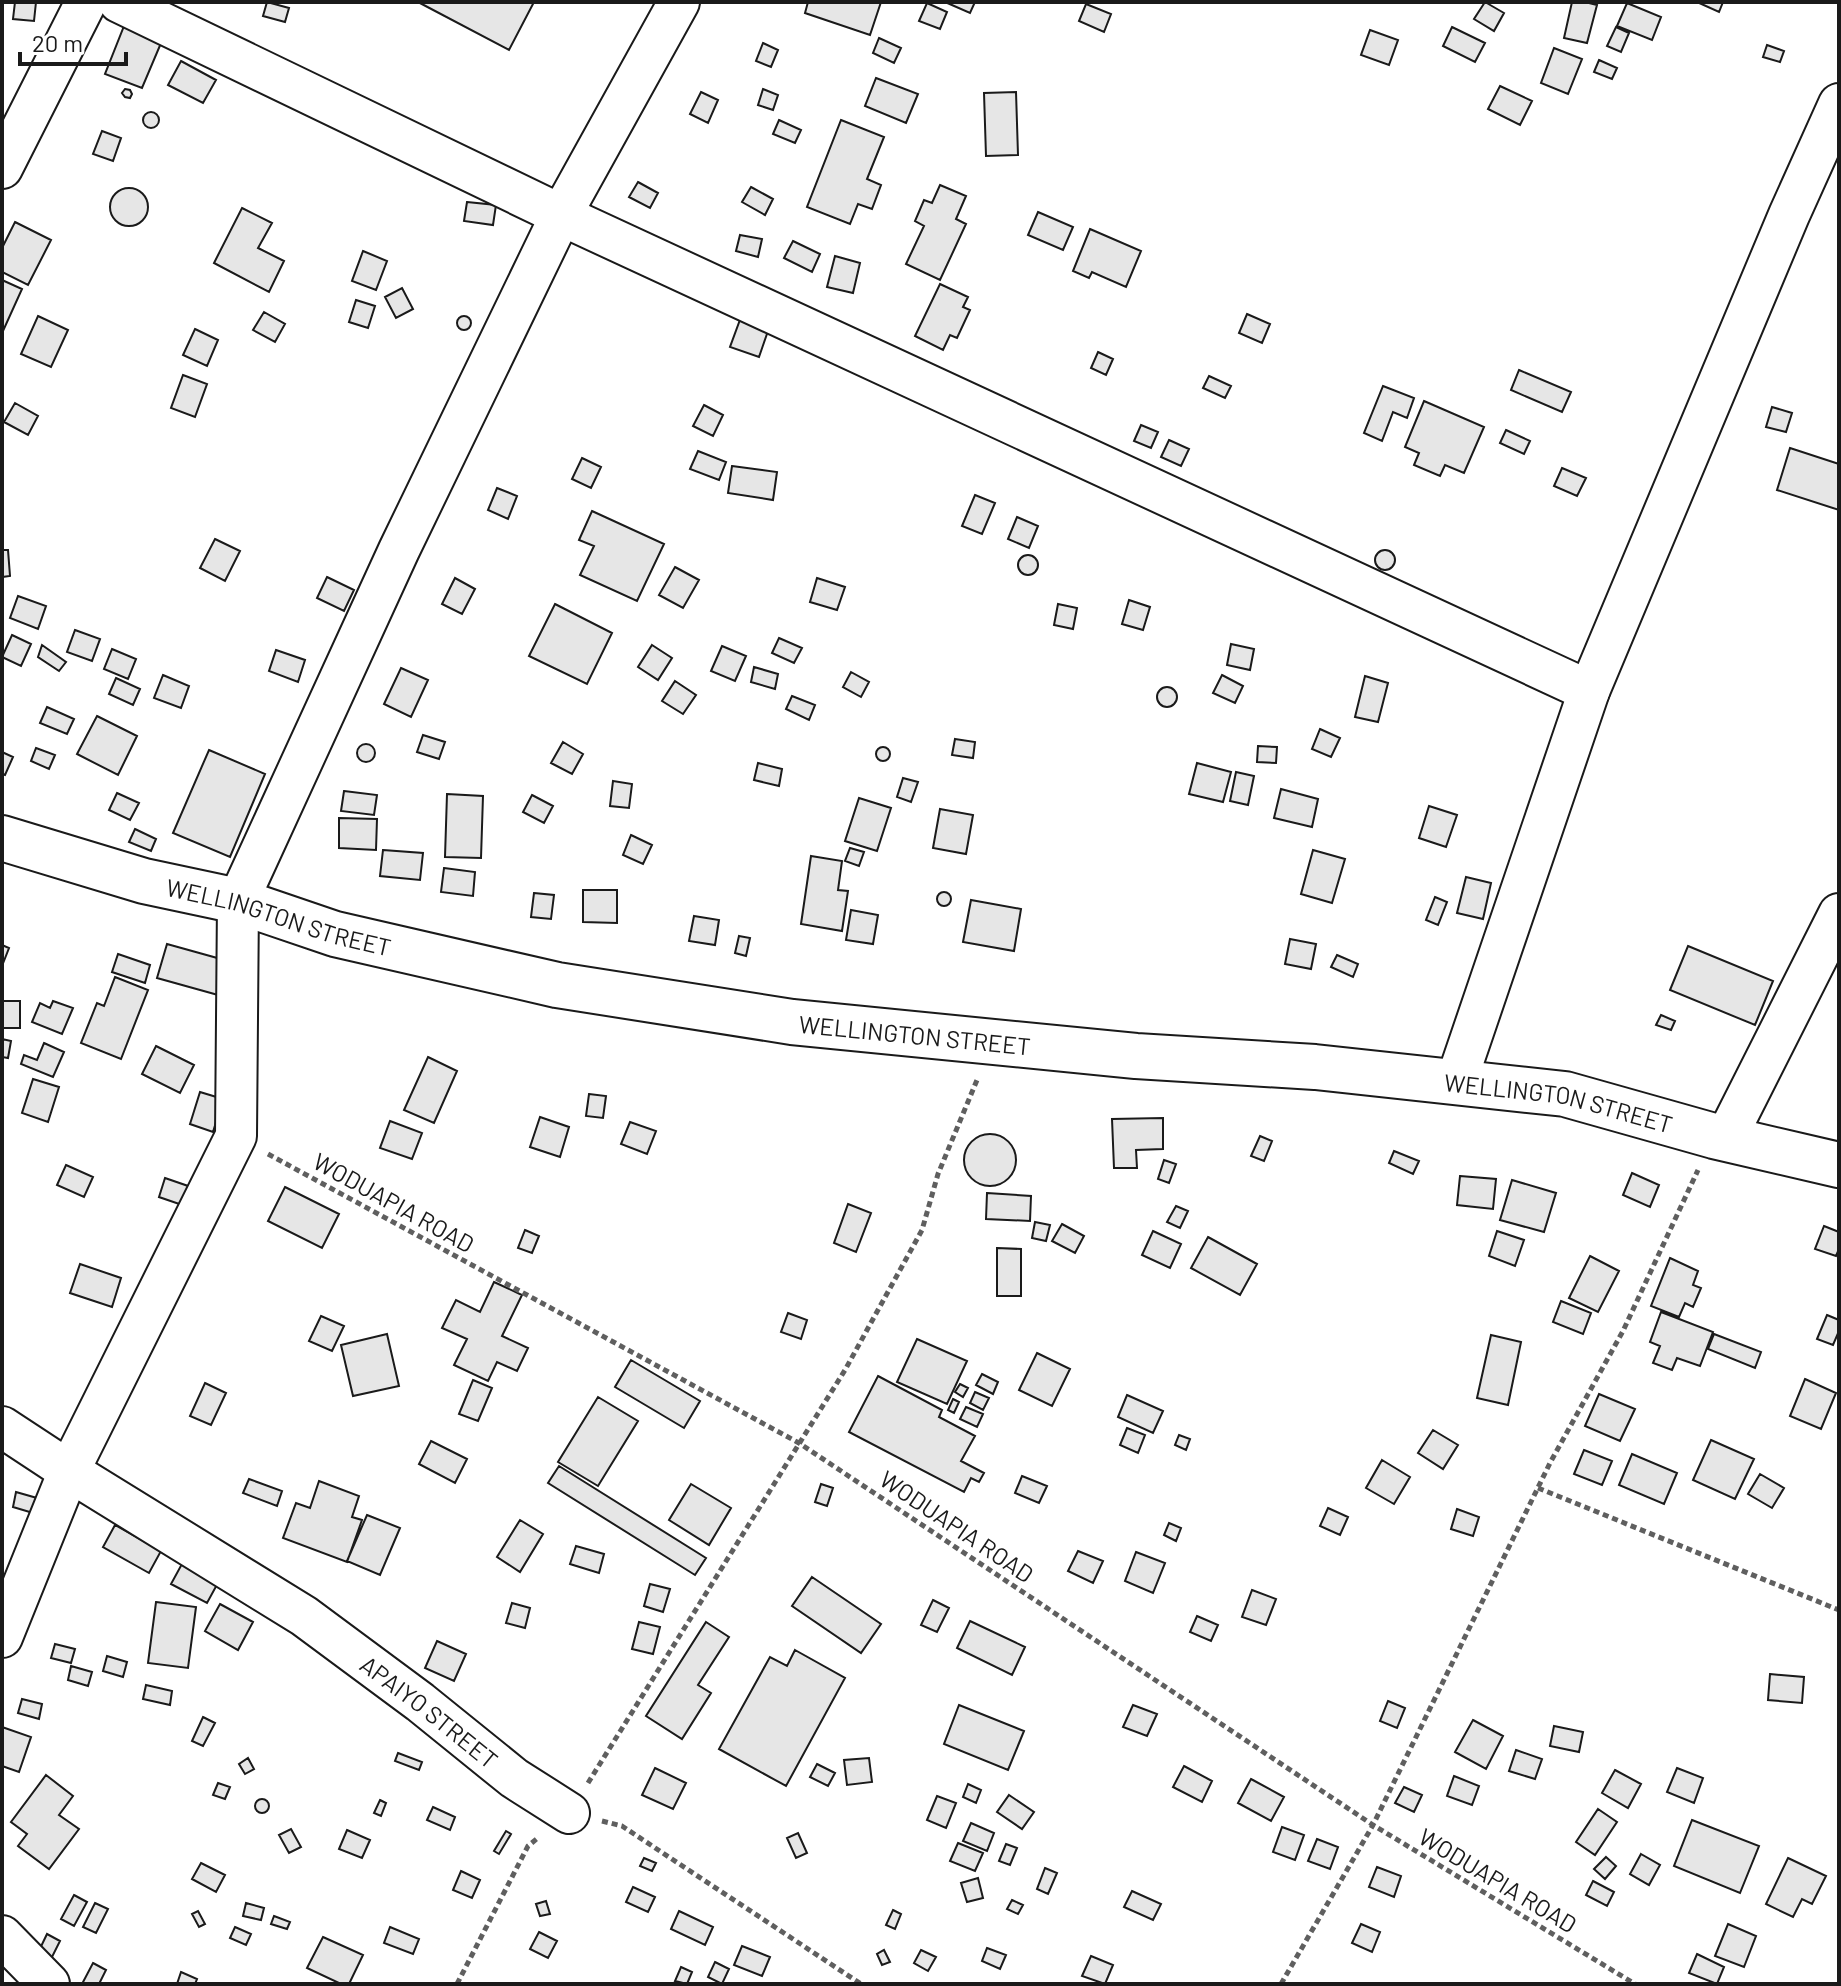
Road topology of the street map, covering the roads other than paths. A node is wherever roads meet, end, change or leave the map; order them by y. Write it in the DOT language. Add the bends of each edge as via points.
graph roads {
  1 [pos="86,2"];
  2 [pos="119,2"];
  3 [pos="679,2"];
  4 [pos="1839,104"];
  5 [pos="2,168"];
  6 [pos="561,215"];
  7 [pos="1589,691"];
  8 [pos="2,838"];
  9 [pos="238,901"];
  10 [pos="1839,914"];
  11 [pos="1456,1082"];
  12 [pos="1720,1137"];
  13 [pos="1839,1165"];
  14 [pos="2,1427"];
  15 [pos="69,1471"];
  16 [pos="2,1637"];
  17 [pos="569,1813"];
  18 [pos="2,1936"];
  19 [pos="49,1984"];
  1 -- 5 [label="street"];
  2 -- 6 [label="street"];
  3 -- 6 [label="street"];
  4 -- 7 [label="street"];
  6 -- 7 [label="street"];
  6 -- 9 [label="street" via="405,536"];
  7 -- 11 [label="street"];
  8 -- 9 [label="main road, WELLINGTON STREET" via="144,881"];
  9 -- 11 [label="main road, WELLINGTON STREET" via="335,934 557,985 792,1022"];
  9 -- 15 [label="street" via="236,1136"];
  10 -- 12 [label="street"];
  11 -- 12 [label="main road, WELLINGTON STREET" via="1565,1094"];
  12 -- 13 [label="main road, WELLINGTON STREET"];
  14 -- 15 [label="street, APAIYO STREET"];
  15 -- 16 [label="street"];
  15 -- 17 [label="street, APAIYO STREET" via="304,1616 514,1778"];
  18 -- 19 [label="street"];
}
